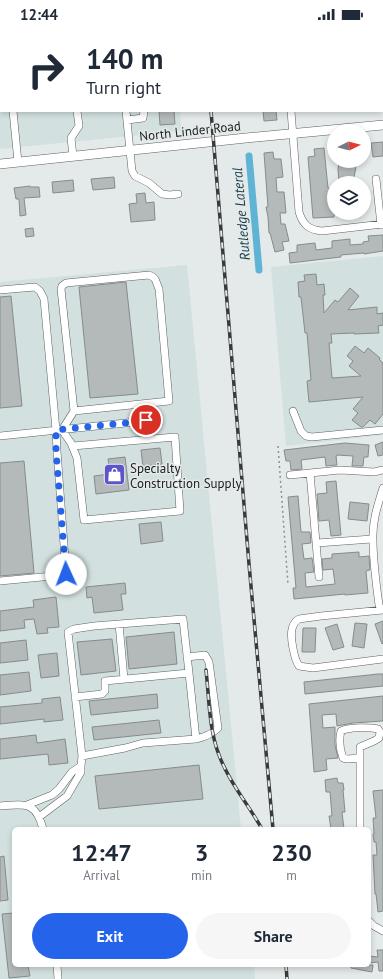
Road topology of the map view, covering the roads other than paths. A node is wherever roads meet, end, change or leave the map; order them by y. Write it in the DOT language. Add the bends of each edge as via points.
graph roads {
  1 [pos="13,112"];
  2 [pos="77,112"];
  3 [pos="126,112"];
  4 [pos="144,112"];
  5 [pos="291,112"];
  6 [pos="127,120"];
  7 [pos="383,125"];
  8 [pos="292,134"];
  9 [pos="130,150"];
  10 [pos="73,156"];
  11 [pos="18,162"];
  12 [pos="0,164"];
  13 [pos="376,179"];
  14 [pos="178,194"];
  15 [pos="382,224"];
  16 [pos="0,290"];
  17 [pos="144,404"];
  18 [pos="74,411"];
  19 [pos="293,411"];
  20 [pos="59,430"];
  21 [pos="383,430"];
  22 [pos="0,436"];
  23 [pos="73,446"];
  24 [pos="383,470"];
  25 [pos="310,473"];
  26 [pos="290,475"];
  27 [pos="383,488"];
  28 [pos="372,538"];
  29 [pos="316,543"];
  30 [pos="319,577"];
  31 [pos="0,581"];
  32 [pos="382,610"];
  33 [pos="119,624"];
  34 [pos="187,657"];
  35 [pos="383,659"];
  36 [pos="189,673"];
  37 [pos="124,679"];
  38 [pos="75,697"];
  39 [pos="196,739"];
  40 [pos="82,756"];
  41 [pos="360,758"];
  42 [pos="81,766"];
  43 [pos="59,789"];
  44 [pos="66,796"];
  45 [pos="27,805"];
  46 [pos="0,806"];
  47 [pos="39,817"];
  48 [pos="42,827"];
  49 [pos="360,827"];
  50 [pos="372,924"];
  51 [pos="383,931"];
  52 [pos="56,967"];
  53 [pos="58,979"];
  1 -- 11 [label="street"];
  2 -- 10 [label="street" via="79,126 71,138"];
  3 -- 6 [label="street"];
  4 -- 6 [label="street" via="144,118"];
  5 -- 8 [label="street"];
  6 -- 9 [label="street"];
  7 -- 8 [label="main road, North Linder Road"];
  8 -- 9 [label="main road, North Linder Road"];
  8 -- 15 [label="street" via="300,212 307,226 322,231"];
  9 -- 10 [label="main road, North Linder Road"];
  9 -- 14 [label="street" via="132,171 135,176 162,194"];
  10 -- 11 [label="main road, North Linder Road"];
  11 -- 12 [label="main road, North Linder Road"];
  13 -- 15 [label="street"];
  16 -- 20 [label="street" via="35,287 42,294"];
  17 -- 18 [label="street"];
  17 -- 18 [label="street" via="169,401 159,289 155,279 149,275 66,283 62,286"];
  17 -- 20 [label="street" via="145,421"];
  18 -- 20 [label="street"];
  19 -- 21 [label="street" via="301,431 306,436"];
  20 -- 22 [label="street"];
  20 -- 23 [label="street"];
  20 -- 31 [label="street" via="56,451 66,574"];
  23 -- 23 [label="street" via="77,458 84,520 180,511 175,437"];
  24 -- 25 [label="street"];
  25 -- 26 [label="street"];
  25 -- 29 [label="street"];
  27 -- 28 [label="street" via="376,508"];
  28 -- 29 [label="street"];
  28 -- 32 [label="street"];
  29 -- 30 [label="street"];
  32 -- 35 [label="street" via="299,619 293,625 292,634 298,666 313,668"];
  33 -- 34 [label="street" via="183,618"];
  33 -- 37 [label="street"];
  33 -- 38 [label="street" via="74,629 68,632"];
  34 -- 36 [label="street"];
  34 -- 39 [label="street" via="205,655 210,662 218,728"];
  36 -- 37 [label="street"];
  36 -- 39 [label="street"];
  37 -- 38 [label="street" via="105,681 105,691 102,694"];
  38 -- 40 [label="street"];
  39 -- 40 [label="street" via="143,743"];
  40 -- 42 [label="street"];
  41 -- 41 [label="street" via="360,747 379,738 378,729 341,731 343,758"];
  41 -- 49 [label="street"];
  42 -- 43 [label="street" via="72,772"];
  42 -- 44 [label="street" via="81,772"];
  43 -- 44 [label="street"];
  43 -- 45 [label="street" via="52,795"];
  44 -- 47 [label="street"];
  45 -- 46 [label="street"];
  45 -- 47 [label="street" via="34,809"];
  47 -- 48 [label="street"];
  50 -- 51 [label="street"];
  52 -- 53 [label="street"];
}
